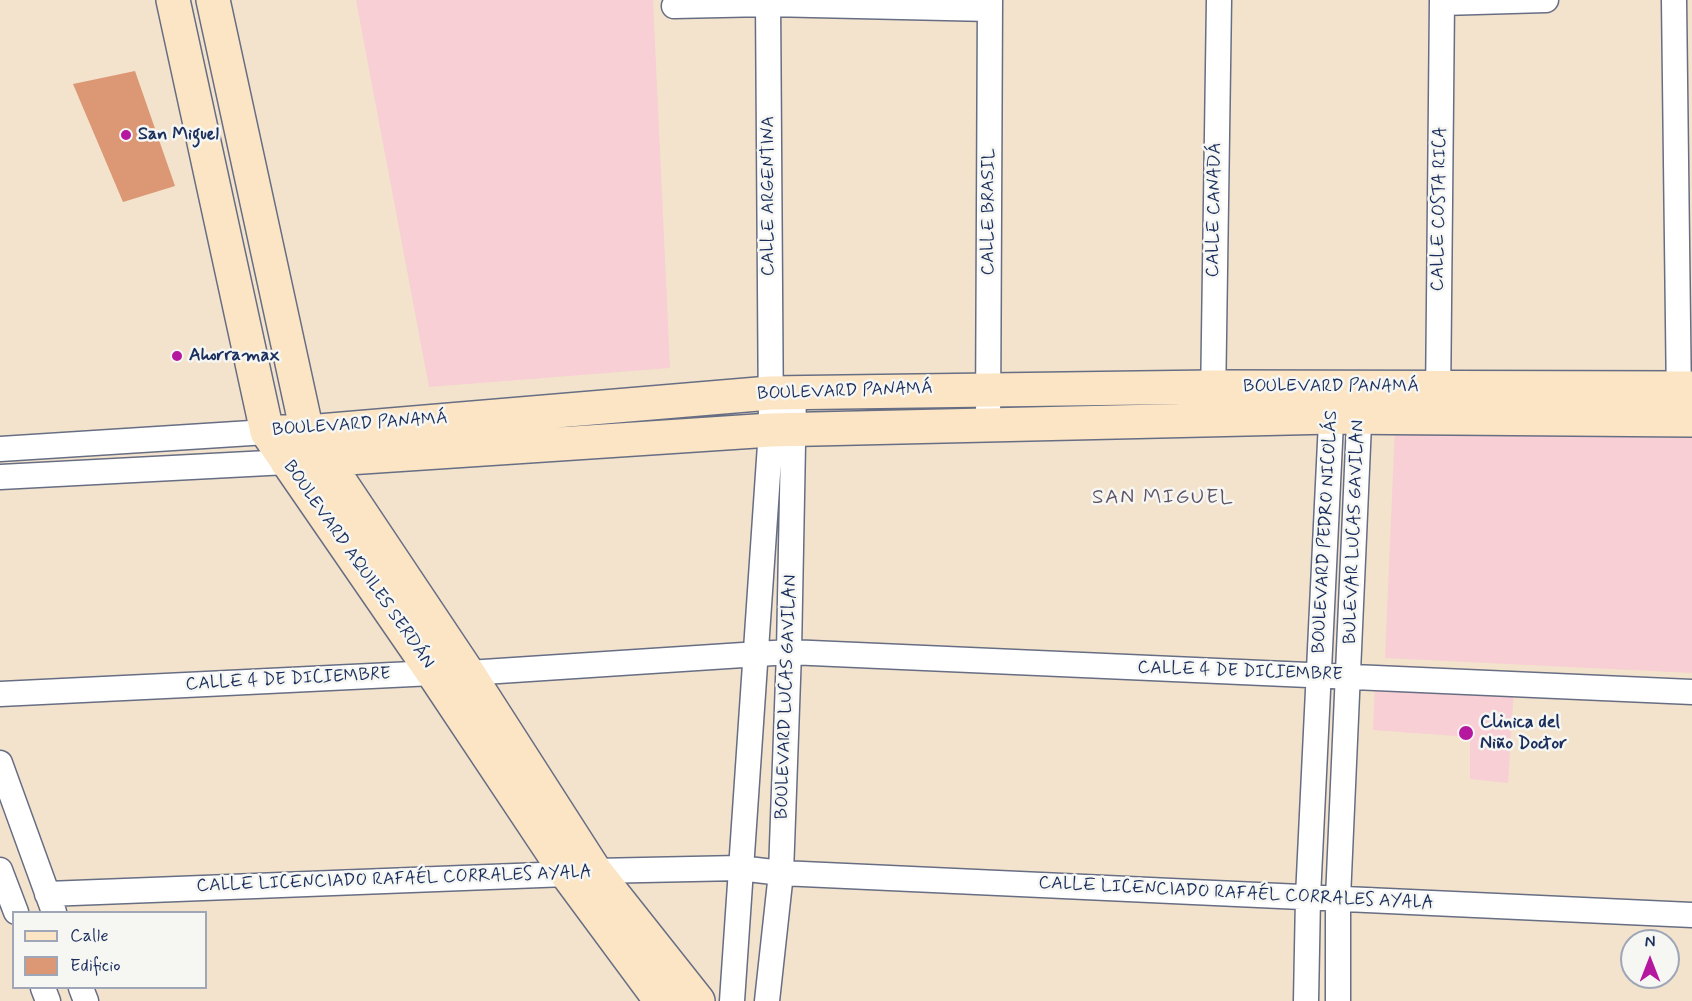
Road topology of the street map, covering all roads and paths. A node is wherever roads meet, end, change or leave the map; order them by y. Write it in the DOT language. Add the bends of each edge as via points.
graph roads {
  1 [pos="173,0"];
  2 [pos="213,0"];
  3 [pos="1219,0"];
  4 [pos="1546,0"];
  5 [pos="1674,0"];
  6 [pos="1442,1"];
  7 [pos="768,2"];
  8 [pos="990,5"];
  9 [pos="674,6"];
  10 [pos="1438,386"];
  11 [pos="1212,387"];
  12 [pos="1686,387"];
  13 [pos="988,388"];
  14 [pos="782,392"];
  15 [pos="1346,402"];
  16 [pos="1438,418"];
  17 [pos="1213,420"];
  18 [pos="1685,420"];
  19 [pos="988,424"];
  20 [pos="783,430"];
  21 [pos="267,432"];
  22 [pos="308,432"];
  23 [pos="0,449"];
  24 [pos="327,461"];
  25 [pos="287,462"];
  26 [pos="0,477"];
  27 [pos="789,652"];
  28 [pos="756,654"];
  29 [pos="433,673"];
  30 [pos="468,673"];
  31 [pos="1319,676"];
  32 [pos="1348,676"];
  33 [pos="1692,692"];
  34 [pos="0,694"];
  35 [pos="0,763"];
  36 [pos="740,868"];
  37 [pos="581,873"];
  38 [pos="781,873"];
  39 [pos="1308,897"];
  40 [pos="1338,898"];
  41 [pos="51,903"];
  42 [pos="1692,915"];
  43 [pos="661,1001"];
  44 [pos="698,1001"];
  45 [pos="732,1001"];
  46 [pos="766,1001"];
  47 [pos="1306,1001"];
  48 [pos="1338,1001"];
  1 -- 21 [label="street, BOULEVARD AQUILES SERDÁN"];
  2 -- 22 [label="street, BOULEVARD AQUILES SERDÁN"];
  3 -- 11 [label="street, CALLE CANADÁ"];
  4 -- 6 [label="street"];
  5 -- 12 [label="street"];
  6 -- 10 [label="street, CALLE COSTA RICA"];
  7 -- 8 [label="street"];
  7 -- 9 [label="street"];
  7 -- 14 [label="street, CALLE ARGENTINA"];
  8 -- 13 [label="street, CALLE BRASIL"];
  10 -- 12 [label="street, BOULEVARD PANAMÁ"];
  10 -- 15 [label="street, BOULEVARD PANAMÁ"];
  10 -- 16 [label="street, CALLE COSTA RICA"];
  11 -- 13 [label="street, BOULEVARD PANAMÁ"];
  11 -- 15 [label="street, BOULEVARD PANAMÁ"];
  11 -- 17 [label="street, CALLE CANADÁ"];
  12 -- 18 [label="street"];
  13 -- 14 [label="street, BOULEVARD PANAMÁ"];
  13 -- 19 [label="street, CALLE BRASIL"];
  14 -- 20 [label="street, BOULEVARD LUCAS GAVILAN"];
  14 -- 22 [label="street, BOULEVARD PANAMÁ"];
  15 -- 16 [label="street, BOULEVARD PANAMÁ"];
  15 -- 17 [label="street, BOULEVARD PANAMÁ"];
  15 -- 31 [label="street, BOULEVARD PEDRO NICOLÁS"];
  15 -- 32 [label="street, BULEVAR LUCAS GAVILAN"];
  16 -- 18 [label="street, BOULEVARD PANAMÁ"];
  17 -- 19 [label="street, BOULEVARD PANAMÁ"];
  19 -- 20 [label="street, BOULEVARD PANAMÁ"];
  20 -- 24 [label="street, BOULEVARD PANAMÁ"];
  20 -- 27 [label="street, BOULEVARD LUCAS GAVILAN"];
  20 -- 28 [label="street, BOULEVARD LUCAS GAVILAN"];
  21 -- 22 [label="street, BOULEVARD PANAMÁ"];
  21 -- 23 [label="street, BOULEVARD PANAMÁ"];
  21 -- 25 [label="street, BOULEVARD AQUILES SERDÁN"];
  22 -- 24 [label="street, BOULEVARD AQUILES SERDÁN"];
  24 -- 25 [label="street, BOULEVARD PANAMÁ"];
  24 -- 30 [label="street, BOULEVARD AQUILES SERDÁN"];
  25 -- 26 [label="street, BOULEVARD PANAMÁ"];
  25 -- 29 [label="street, BOULEVARD AQUILES SERDÁN"];
  27 -- 28 [label="street, CALLE 4 DE DICIEMBRE"];
  27 -- 31 [label="street, CALLE 4 DE DICIEMBRE"];
  27 -- 38 [label="street, BOULEVARD LUCAS GAVILAN"];
  28 -- 30 [label="street, CALLE 4 DE DICIEMBRE"];
  28 -- 36 [label="street, BOULEVARD LUCAS GAVILAN"];
  29 -- 30 [label="street, CALLE 4 DE DICIEMBRE"];
  29 -- 34 [label="street, CALLE 4 DE DICIEMBRE"];
  29 -- 37 [label="street, BOULEVARD AQUILES SERDÁN"];
  30 -- 37 [label="street, BOULEVARD AQUILES SERDÁN"];
  31 -- 32 [label="street, CALLE 4 DE DICIEMBRE"];
  31 -- 39 [label="street, BOULEVARD PEDRO NICOLÁS"];
  32 -- 33 [label="street, CALLE 4 DE DICIEMBRE"];
  32 -- 40 [label="street, BULEVAR LUCAS GAVILAN"];
  35 -- 41 [label="street"];
  36 -- 37 [label="street, CALLE LICENCIADO RAFAÉL CORRALES AYALA"];
  36 -- 38 [label="street, CALLE LICENCIADO RAFAÉL CORRALES AYALA"];
  36 -- 45 [label="street, BOULEVARD LUCAS GAVILAN"];
  37 -- 41 [label="street, CALLE LICENCIADO RAFAÉL CORRALES AYALA"];
  37 -- 43 [label="street, BOULEVARD AQUILES SERDÁN"];
  37 -- 44 [label="street, BOULEVARD AQUILES SERDÁN"];
  38 -- 39 [label="street, CALLE LICENCIADO RAFAÉL CORRALES AYALA"];
  38 -- 46 [label="street, BOULEVARD LUCAS GAVILAN"];
  39 -- 40 [label="street, CALLE LICENCIADO RAFAÉL CORRALES AYALA"];
  39 -- 47 [label="street, BOULEVARD PEDRO NICOLÁS"];
  40 -- 42 [label="street, CALLE LICENCIADO RAFAÉL CORRALES AYALA"];
  40 -- 48 [label="street, BULEVAR LUCAS GAVILAN"];
}
